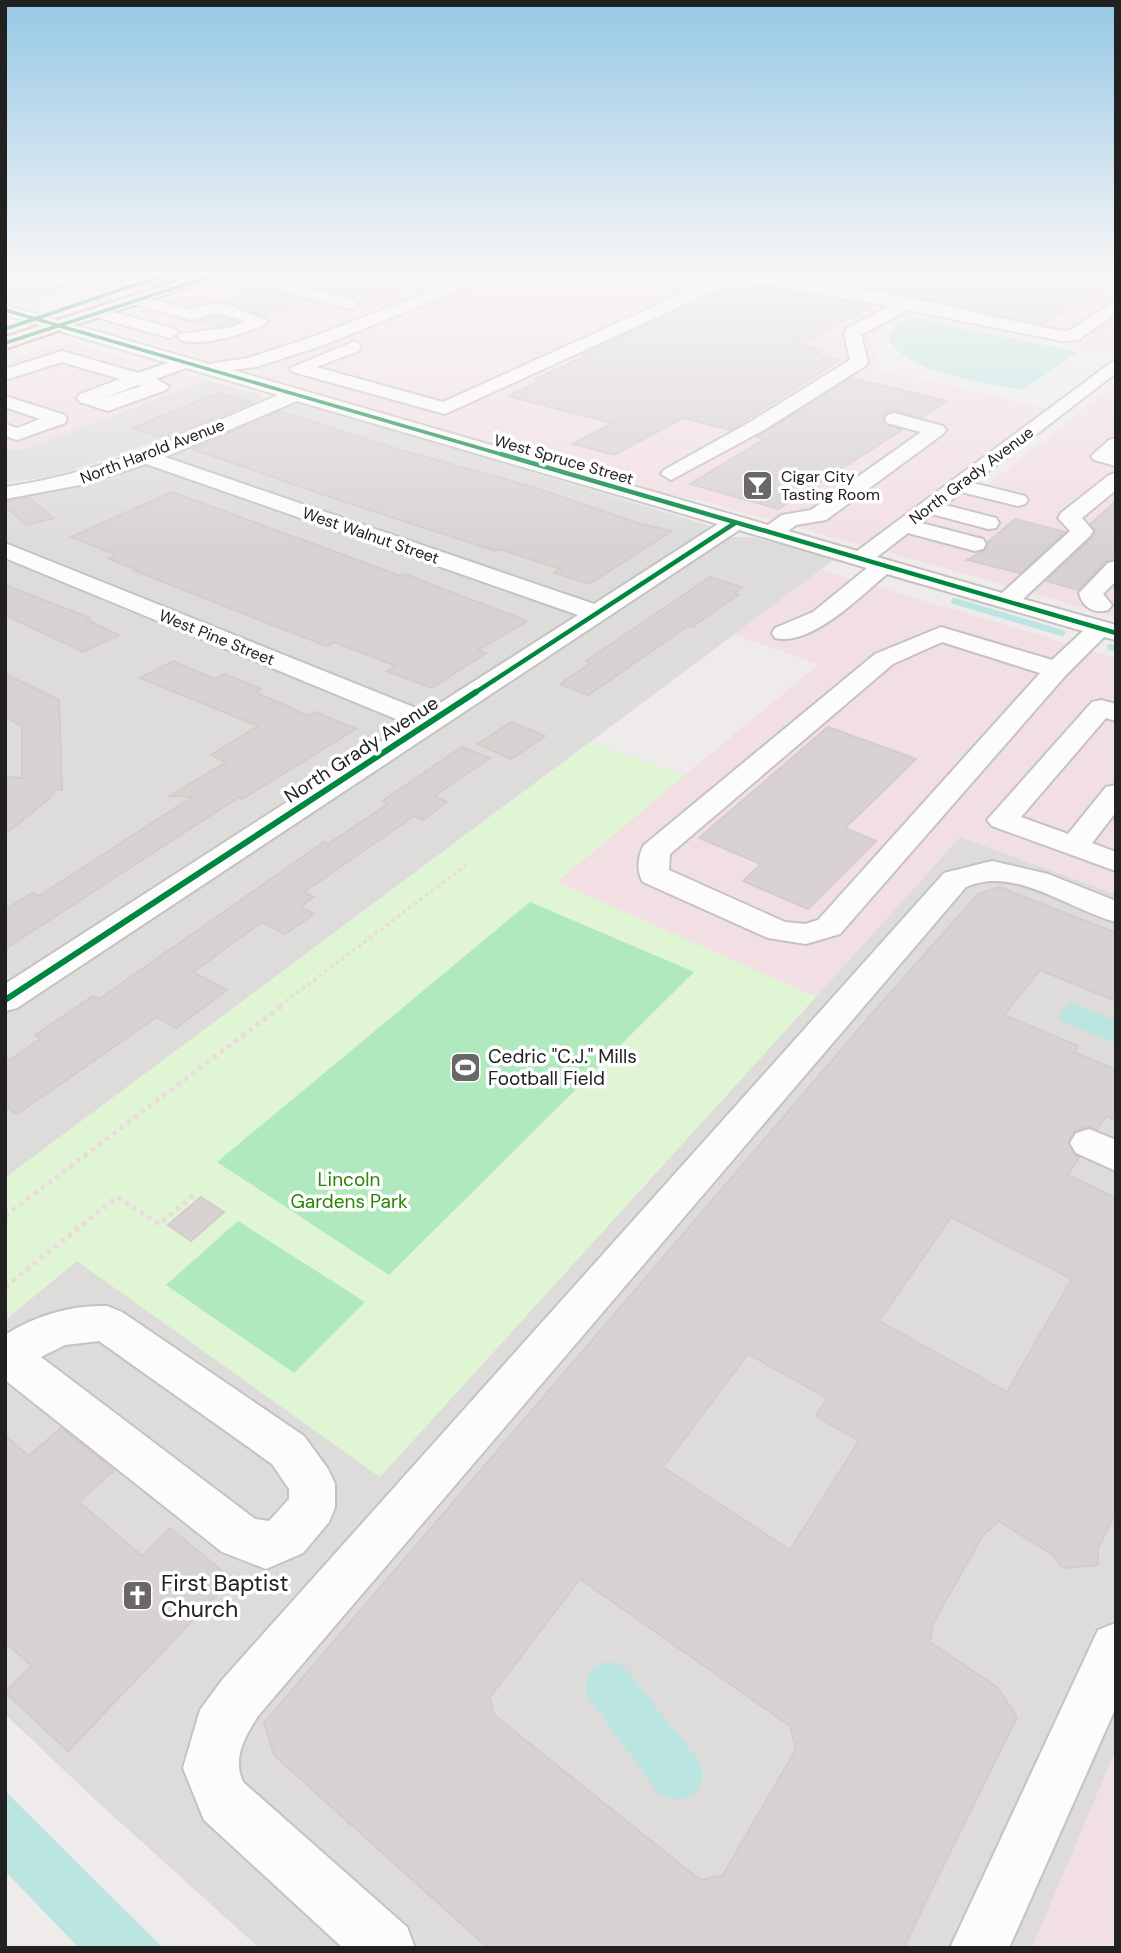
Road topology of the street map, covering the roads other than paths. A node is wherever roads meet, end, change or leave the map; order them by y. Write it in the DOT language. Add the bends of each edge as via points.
graph roads {
  1 [pos="38,364"];
  2 [pos="89,364"];
  3 [pos="189,364"];
  4 [pos="201,364"];
  5 [pos="266,364"];
  6 [pos="309,364"];
  7 [pos="539,364"];
  8 [pos="856,364"];
  9 [pos="1116,364"];
  10 [pos="5,375"];
  11 [pos="233,377"];
  12 [pos="294,395"];
  13 [pos="5,401"];
  14 [pos="894,419"];
  15 [pos="5,430"];
  16 [pos="1116,444"];
  17 [pos="144,457"];
  18 [pos="1116,460"];
  19 [pos="671,474"];
  20 [pos="1116,479"];
  21 [pos="958,485"];
  22 [pos="5,493"];
  23 [pos="1018,500"];
  24 [pos="676,506"];
  25 [pos="929,507"];
  26 [pos="790,520"];
  27 [pos="735,523"];
  28 [pos="988,523"];
  29 [pos="905,526"];
  30 [pos="770,533"];
  31 [pos="975,544"];
  32 [pos="5,550"];
  33 [pos="872,563"];
  34 [pos="1116,568"];
  35 [pos="1006,602"];
  36 [pos="597,613"];
  37 [pos="1105,622"];
  38 [pos="784,633"];
  39 [pos="1057,670"];
  40 [pos="1116,713"];
  41 [pos="429,723"];
  42 [pos="1116,793"];
  43 [pos="1074,846"];
  44 [pos="1116,862"];
  45 [pos="1116,912"];
  46 [pos="5,1000"];
  47 [pos="9,1351"];
  48 [pos="1116,1648"];
  49 [pos="386,1948"];
  50 [pos="979,1948"];
  1 -- 10 [label="street"];
  2 -- 3 [label="street" via="138,379"];
  4 -- 11 [label="street, West Spruce Street"];
  5 -- 11 [label="street"];
  6 -- 7 [label="street" via="299,368 444,408"];
  8 -- 19 [label="street"];
  9 -- 21 [label="street, North Grady Avenue"];
  11 -- 12 [label="street, West Spruce Street"];
  12 -- 17 [label="street, North Harold Avenue"];
  12 -- 24 [label="street, West Spruce Street"];
  13 -- 15 [label="street" via="58,419 17,435"];
  14 -- 26 [label="street" via="936,430 818,515"];
  16 -- 18 [label="street" via="1101,456"];
  17 -- 22 [label="street, North Harold Avenue" via="80,479"];
  17 -- 36 [label="street, West Walnut Street"];
  20 -- 35 [label="street" via="1069,518 1082,531"];
  21 -- 23 [label="street" via="1001,487"];
  21 -- 25 [label="street, North Grady Avenue"];
  24 -- 26 [label="street" via="737,506"];
  24 -- 27 [label="street, West Spruce Street"];
  25 -- 28 [label="street"];
  25 -- 29 [label="street, North Grady Avenue"];
  26 -- 30 [label="street"];
  27 -- 30 [label="street, West Spruce Street"];
  27 -- 36 [label="street, North Grady Avenue"];
  29 -- 31 [label="street"];
  29 -- 33 [label="street, North Grady Avenue"];
  30 -- 33 [label="street, West Spruce Street"];
  32 -- 41 [label="street, West Pine Street"];
  33 -- 35 [label="street, West Spruce Street"];
  33 -- 38 [label="street, North Grady Avenue" via="821,617"];
  34 -- 37 [label="street" via="1091,593"];
  35 -- 37 [label="street, West Spruce Street"];
  36 -- 41 [label="street, North Grady Avenue"];
  37 -- 39 [label="street"];
  39 -- 39 [label="street" via="829,927 806,934 779,931 654,875 655,851 884,659 940,634"];
  40 -- 43 [label="lane" via="1101,708 1002,820"];
  41 -- 46 [label="street, North Grady Avenue"];
  42 -- 43 [label="street"];
  43 -- 44 [label="lane"];
  45 -- 49 [label="street" via="992,870 955,880 240,1698 219,1729 210,1768 223,1801"];
  47 -- 47 [label="street" via="239,1536 266,1546 286,1537 313,1507 312,1484 288,1450 107,1324 60,1327"];
  48 -- 50 [label="street"];
}
